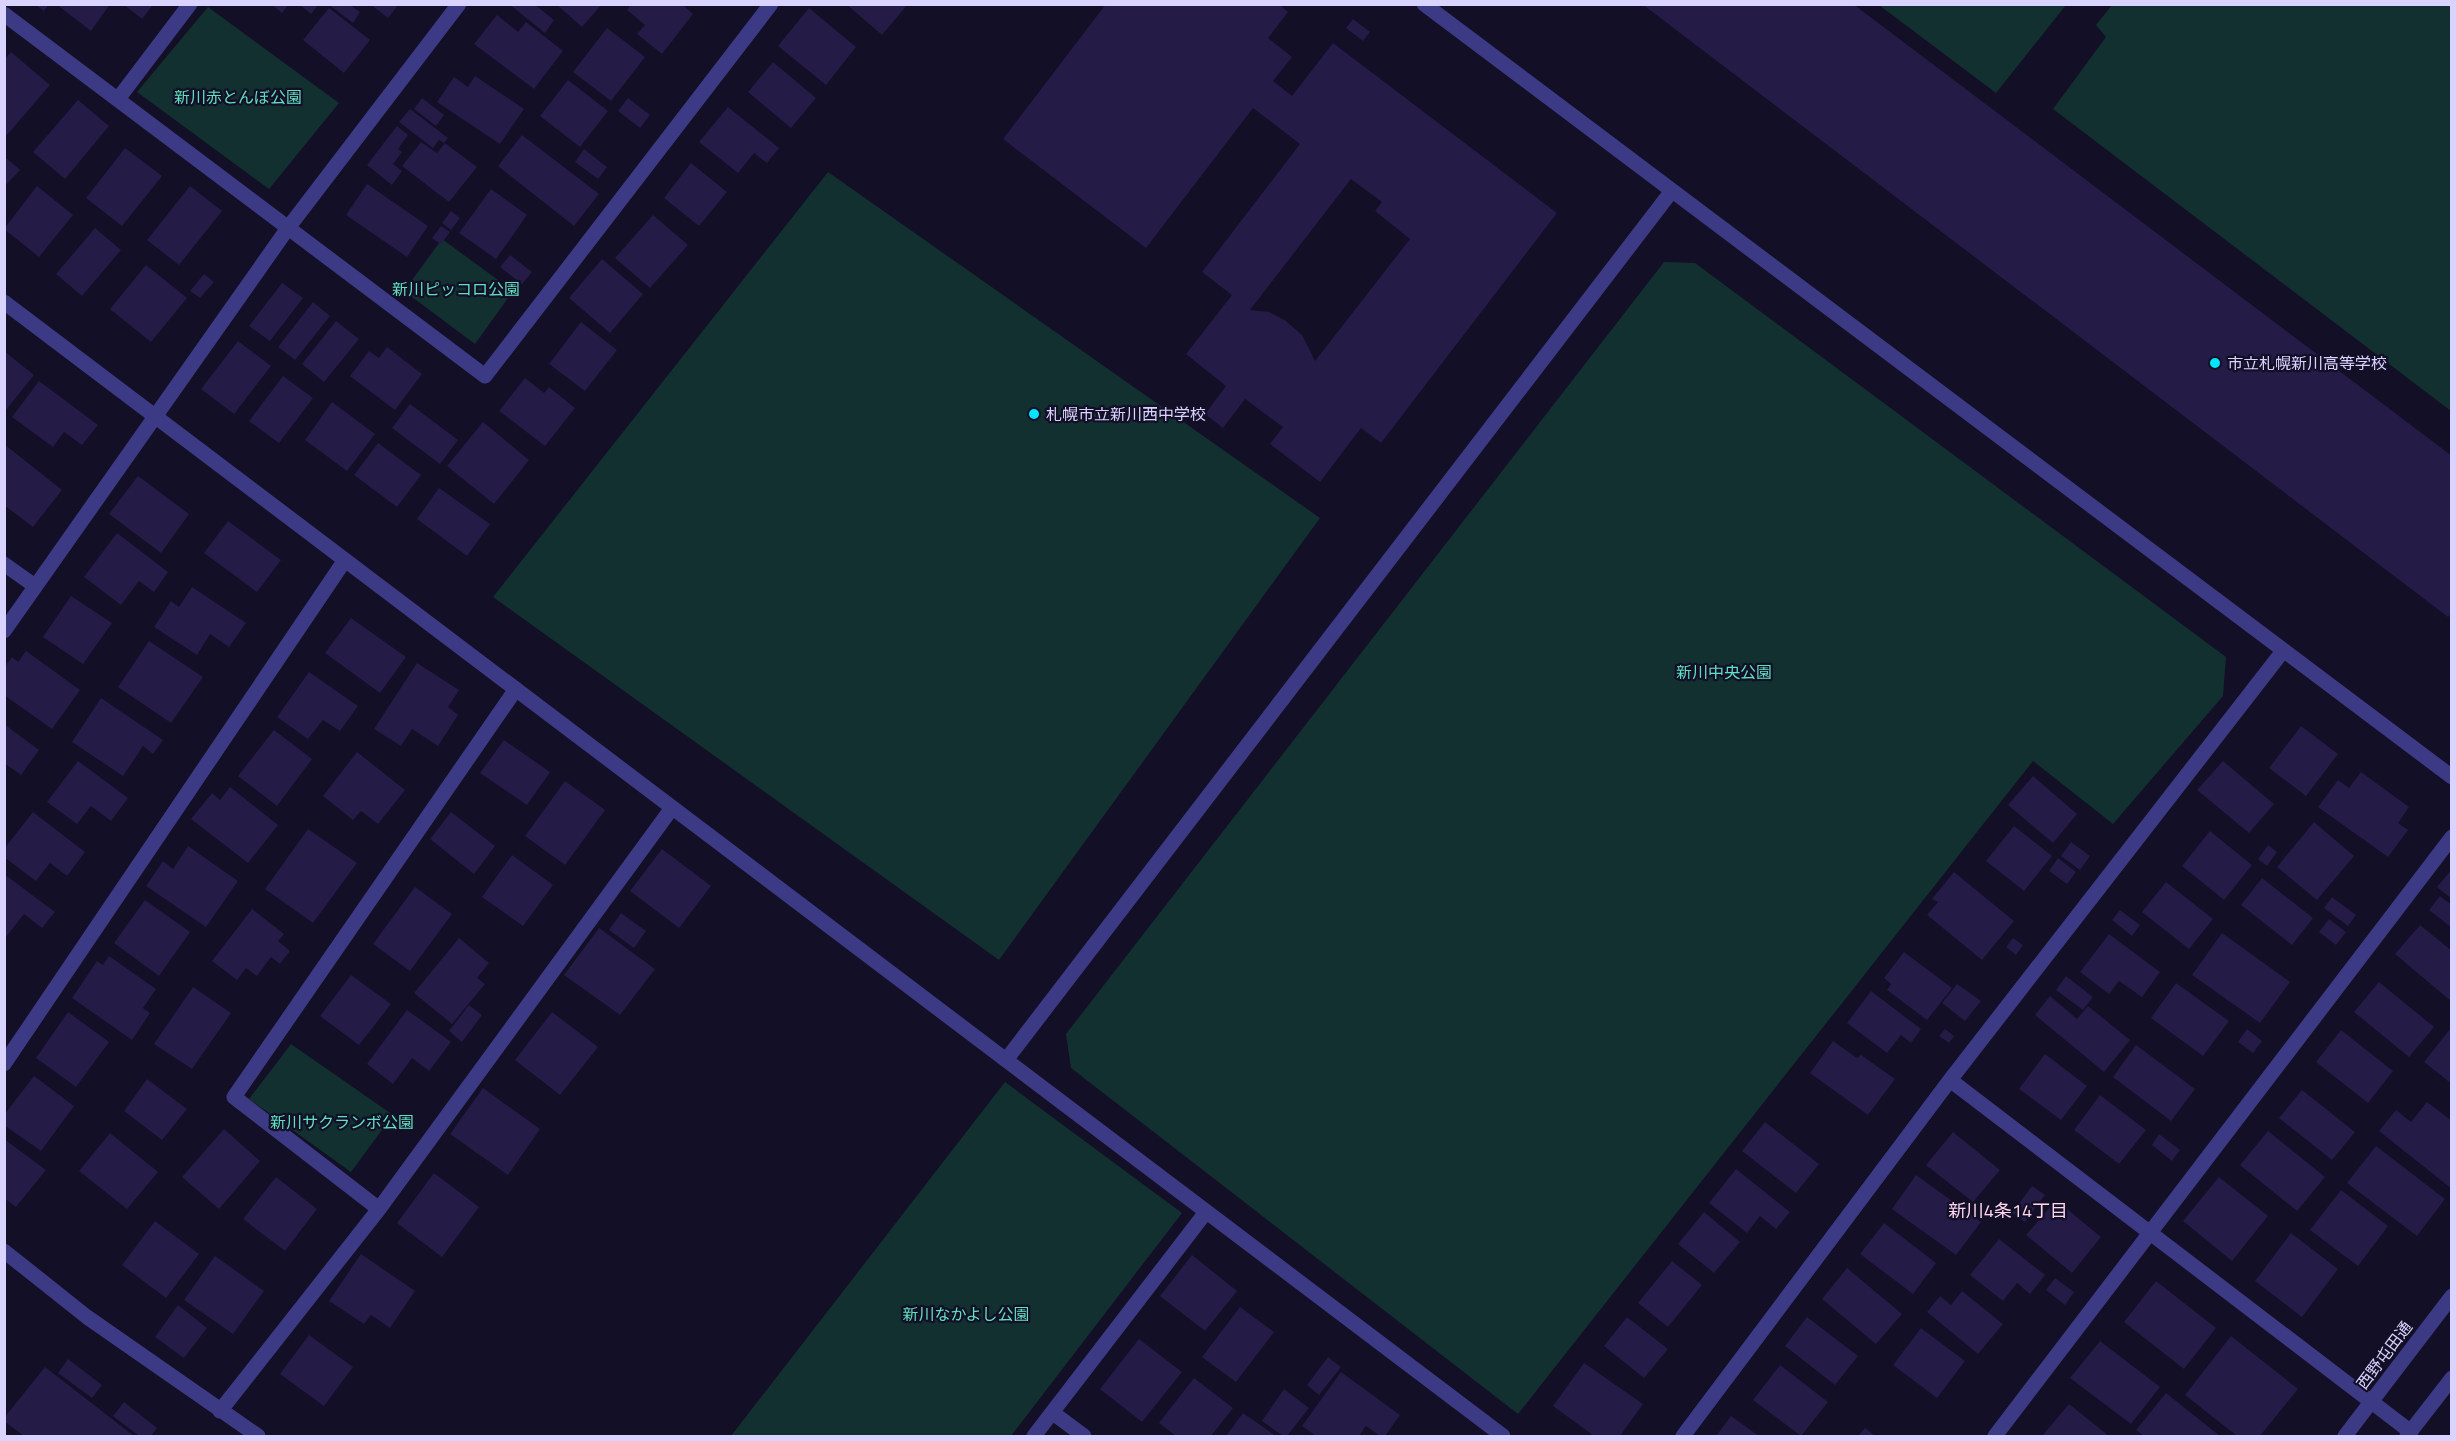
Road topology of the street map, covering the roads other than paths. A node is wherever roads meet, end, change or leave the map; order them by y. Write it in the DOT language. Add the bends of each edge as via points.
graph roads {
  1 [pos="190,4"];
  2 [pos="459,4"];
  3 [pos="771,4"];
  4 [pos="1424,4"];
  5 [pos="4,14"];
  6 [pos="118,99"];
  7 [pos="1671,192"];
  8 [pos="288,228"];
  9 [pos="4,302"];
  10 [pos="154,416"];
  11 [pos="345,560"];
  12 [pos="4,564"];
  13 [pos="35,586"];
  14 [pos="4,631"];
  15 [pos="2283,651"];
  16 [pos="516,689"];
  17 [pos="2451,777"];
  18 [pos="672,808"];
  19 [pos="2451,837"];
  20 [pos="1006,1060"];
  21 [pos="4,1064"];
  22 [pos="1950,1080"];
  23 [pos="379,1209"];
  24 [pos="1206,1212"];
  25 [pos="2148,1232"];
  26 [pos="4,1251"];
  27 [pos="2451,1296"];
  28 [pos="2451,1378"];
  29 [pos="2370,1402"];
  30 [pos="220,1411"];
  31 [pos="1053,1413"];
  32 [pos="2409,1434"];
  33 [pos="258,1437"];
  34 [pos="1034,1437"];
  35 [pos="1084,1437"];
  36 [pos="1503,1437"];
  37 [pos="1683,1437"];
  38 [pos="1995,1437"];
  39 [pos="2345,1437"];
  1 -- 6 [label="street"];
  2 -- 8 [label="street"];
  3 -- 8 [label="street" via="485,376"];
  4 -- 7 [label="street"];
  5 -- 6 [label="street"];
  6 -- 8 [label="street"];
  7 -- 15 [label="street"];
  7 -- 20 [label="street"];
  8 -- 10 [label="street"];
  9 -- 10 [label="street"];
  10 -- 11 [label="street"];
  10 -- 13 [label="street"];
  11 -- 16 [label="street"];
  11 -- 21 [label="street"];
  12 -- 13 [label="street"];
  13 -- 14 [label="street"];
  15 -- 17 [label="street"];
  15 -- 22 [label="street"];
  16 -- 18 [label="street"];
  16 -- 23 [label="street" via="234,1097"];
  18 -- 20 [label="street"];
  18 -- 23 [label="street"];
  19 -- 25 [label="street"];
  20 -- 24 [label="street"];
  22 -- 25 [label="street"];
  22 -- 37 [label="street"];
  23 -- 30 [label="street"];
  24 -- 31 [label="street"];
  24 -- 36 [label="street"];
  25 -- 29 [label="street"];
  25 -- 38 [label="street"];
  26 -- 30 [label="street" via="87,1317"];
  27 -- 29 [label="street, 西野屯田通"];
  28 -- 32 [label="street"];
  29 -- 32 [label="street"];
  29 -- 39 [label="street, 西野屯田通"];
  30 -- 33 [label="street"];
  31 -- 34 [label="street"];
  31 -- 35 [label="street"];
}
